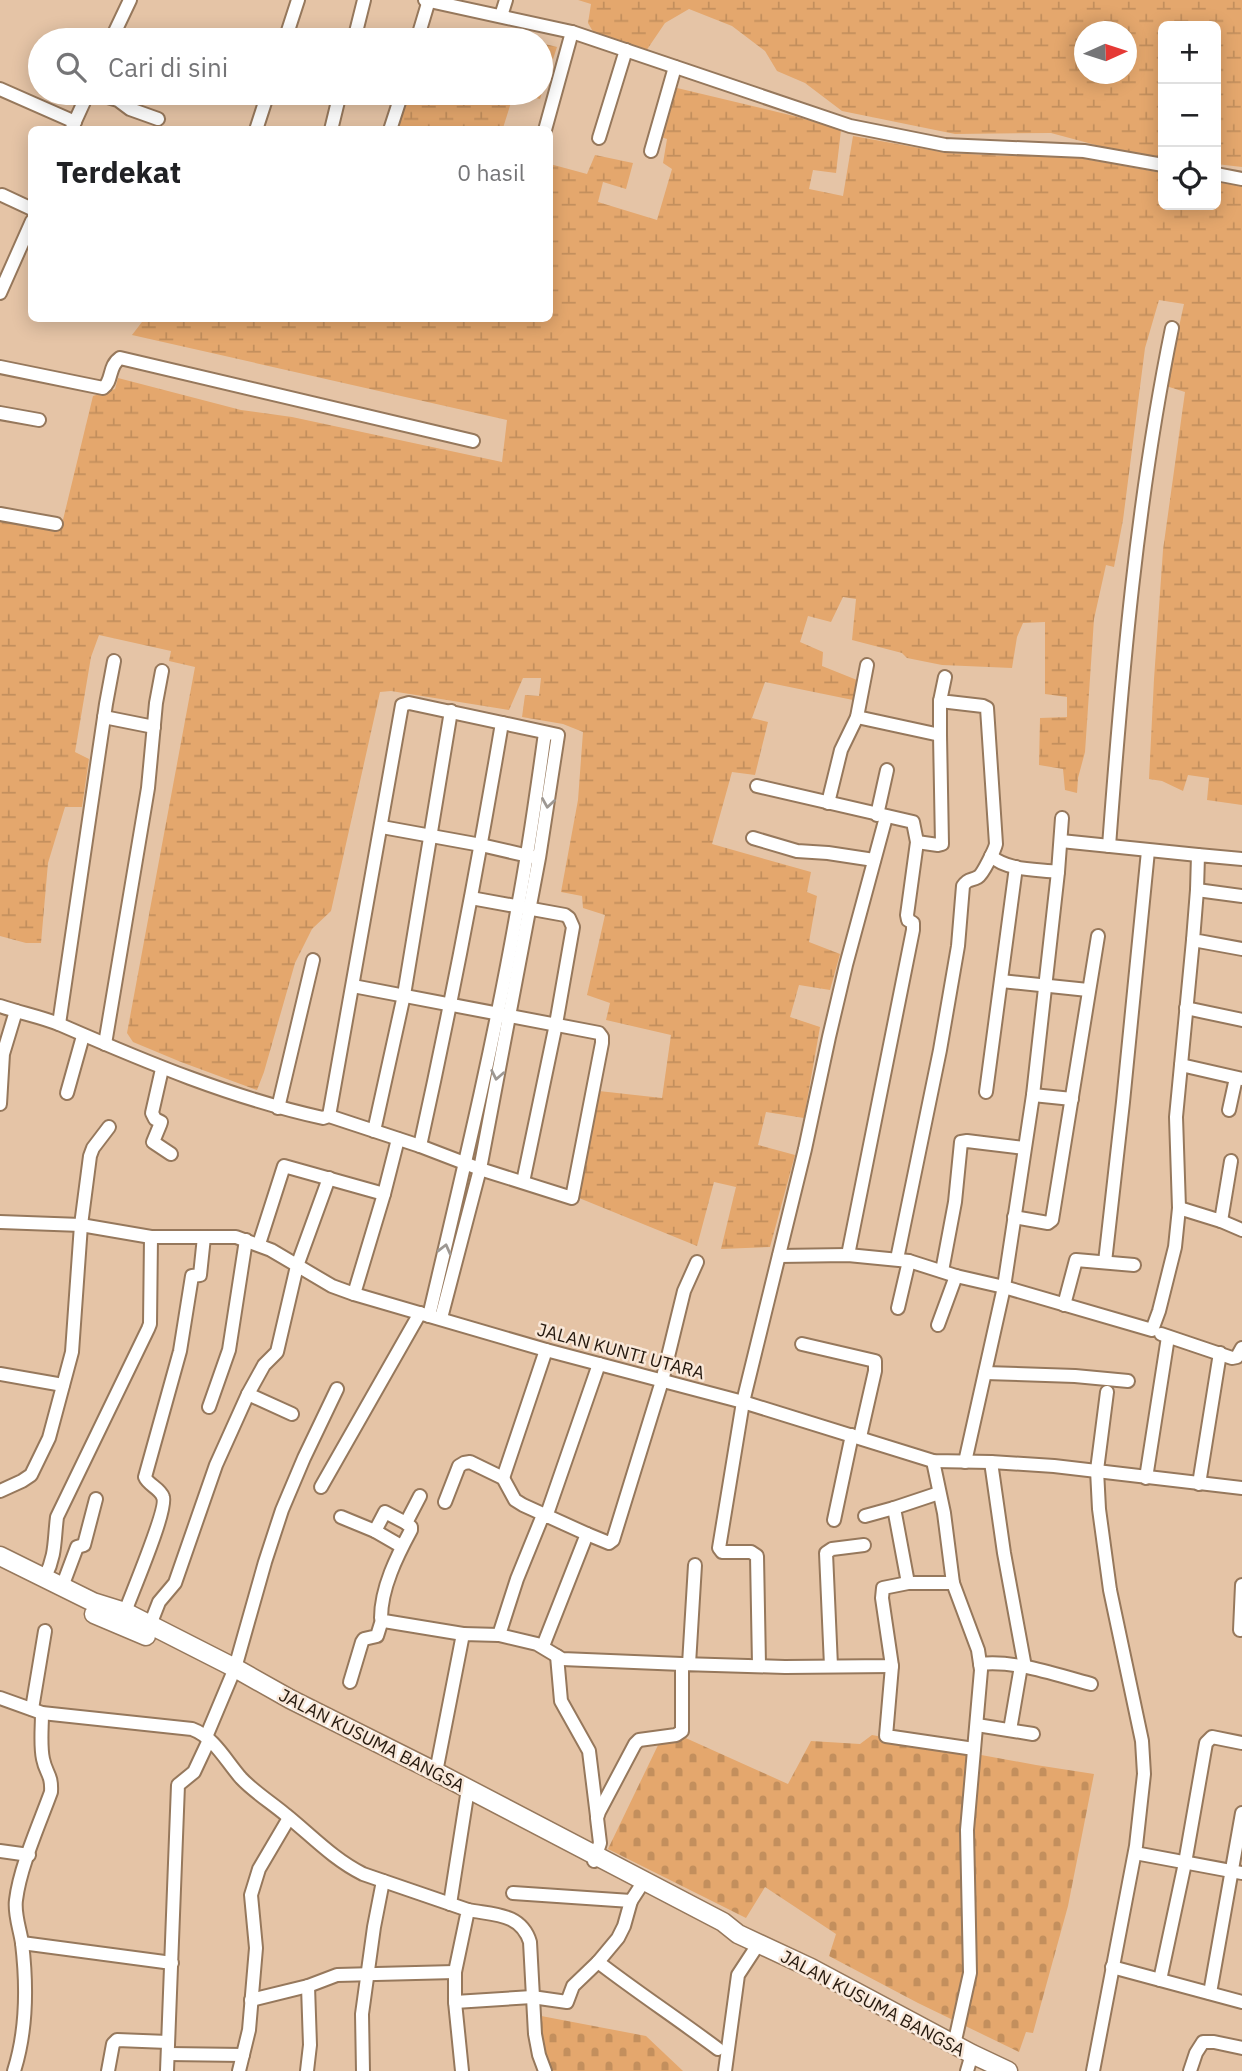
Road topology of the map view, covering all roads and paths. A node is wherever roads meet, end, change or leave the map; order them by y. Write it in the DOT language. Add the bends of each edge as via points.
graph roads {
  1 [pos="130,0"];
  2 [pos="298,0"];
  3 [pos="365,0"];
  4 [pos="428,0"];
  5 [pos="506,0"];
  6 [pos="501,16"];
  7 [pos="117,28"];
  8 [pos="289,28"];
  9 [pos="357,28"];
  10 [pos="420,28"];
  11 [pos="572,32"];
  12 [pos="626,50"];
  13 [pos="675,67"];
  14 [pos="0,89"];
  15 [pos="553,101"];
  16 [pos="28,103"];
  17 [pos="32,105"];
  18 [pos="83,105"];
  19 [pos="125,105"];
  20 [pos="263,105"];
  21 [pos="337,105"];
  22 [pos="398,105"];
  23 [pos="552,105"];
  24 [pos="158,118"];
  25 [pos="73,126"];
  26 [pos="257,126"];
  27 [pos="332,126"];
  28 [pos="391,126"];
  29 [pos="546,126"];
  30 [pos="599,138"];
  31 [pos="651,151"];
  32 [pos="1158,164"];
  33 [pos="1221,175"];
  34 [pos="1242,179"];
  35 [pos="2,195"];
  36 [pos="28,207"];
  37 [pos="28,228"];
  38 [pos="5,271"];
  39 [pos="0,293"];
  40 [pos="1172,328"];
  41 [pos="0,367"];
  42 [pos="0,412"];
  43 [pos="39,420"];
  44 [pos="473,440"];
  45 [pos="0,514"];
  46 [pos="55,524"];
  47 [pos="114,661"];
  48 [pos="867,664"];
  49 [pos="162,671"];
  50 [pos="945,677"];
  51 [pos="940,701"];
  52 [pos="451,711"];
  53 [pos="104,717"];
  54 [pos="857,718"];
  55 [pos="502,723"];
  56 [pos="153,727"];
  57 [pos="940,735"];
  58 [pos="887,770"];
  59 [pos="757,786"];
  60 [pos="828,803"];
  61 [pos="881,816"];
  62 [pos="1062,818"];
  63 [pos="382,827"];
  64 [pos="431,835"];
  65 [pos="753,838"];
  66 [pos="1061,841"];
  67 [pos="917,842"];
  68 [pos="481,845"];
  69 [pos="1109,846"];
  70 [pos="1148,851"];
  71 [pos="1198,855"];
  72 [pos="990,856"];
  73 [pos="533,857"];
  74 [pos="1242,859"];
  75 [pos="874,860"];
  76 [pos="1016,867"];
  77 [pos="1058,872"];
  78 [pos="1197,890"];
  79 [pos="1242,896"];
  80 [pos="471,898"];
  81 [pos="524,907"];
  82 [pos="1097,936"];
  83 [pos="1193,940"];
  84 [pos="1242,949"];
  85 [pos="313,960"];
  86 [pos="1002,981"];
  87 [pos="353,986"];
  88 [pos="1046,986"];
  89 [pos="1088,990"];
  90 [pos="404,995"];
  91 [pos="451,1004"];
  92 [pos="0,1006"];
  93 [pos="1186,1009"];
  94 [pos="16,1011"];
  95 [pos="503,1015"];
  96 [pos="1242,1020"];
  97 [pos="59,1024"];
  98 [pos="556,1024"];
  99 [pos="83,1036"];
  100 [pos="105,1044"];
  101 [pos="2,1054"];
  102 [pos="1181,1065"];
  103 [pos="162,1069"];
  104 [pos="1239,1078"];
  105 [pos="986,1092"];
  106 [pos="67,1093"];
  107 [pos="1033,1095"];
  108 [pos="1072,1099"];
  109 [pos="0,1104"];
  110 [pos="278,1108"];
  111 [pos="1228,1110"];
  112 [pos="329,1116"];
  113 [pos="109,1127"];
  114 [pos="374,1131"];
  115 [pos="398,1139"];
  116 [pos="420,1146"];
  117 [pos="1024,1148"];
  118 [pos="171,1154"];
  119 [pos="1231,1161"];
  120 [pos="465,1163"];
  121 [pos="480,1169"];
  122 [pos="329,1178"];
  123 [pos="523,1182"];
  124 [pos="384,1195"];
  125 [pos="1179,1208"];
  126 [pos="1014,1217"];
  127 [pos="1221,1221"];
  128 [pos="0,1222"];
  129 [pos="81,1225"];
  130 [pos="1242,1230"];
  131 [pos="151,1237"];
  132 [pos="204,1237"];
  133 [pos="253,1242"];
  134 [pos="848,1255"];
  135 [pos="779,1256"];
  136 [pos="903,1260"];
  137 [pos="697,1262"];
  138 [pos="1105,1262"];
  139 [pos="1134,1265"];
  140 [pos="297,1266"];
  141 [pos="942,1271"];
  142 [pos="956,1276"];
  143 [pos="1004,1287"];
  144 [pos="354,1294"];
  145 [pos="1064,1305"];
  146 [pos="898,1308"];
  147 [pos="430,1316"];
  148 [pos="938,1325"];
  149 [pos="1152,1330"];
  150 [pos="1168,1337"];
  151 [pos="802,1344"];
  152 [pos="1242,1348"];
  153 [pos="546,1350"];
  154 [pos="1220,1353"];
  155 [pos="599,1364"];
  156 [pos="985,1373"];
  157 [pos="0,1374"];
  158 [pos="662,1381"];
  159 [pos="1128,1381"];
  160 [pos="63,1385"];
  161 [pos="337,1389"];
  162 [pos="1107,1392"];
  163 [pos="248,1394"];
  164 [pos="743,1402"];
  165 [pos="209,1407"];
  166 [pos="292,1414"];
  167 [pos="856,1436"];
  168 [pos="933,1461"];
  169 [pos="965,1462"];
  170 [pos="991,1462"];
  171 [pos="1097,1470"];
  172 [pos="503,1478"];
  173 [pos="1146,1478"];
  174 [pos="1199,1484"];
  175 [pos="321,1487"];
  176 [pos="1242,1488"];
  177 [pos="0,1491"];
  178 [pos="939,1493"];
  179 [pos="420,1496"];
  180 [pos="96,1499"];
  181 [pos="445,1502"];
  182 [pos="894,1508"];
  183 [pos="545,1516"];
  184 [pos="865,1516"];
  185 [pos="341,1517"];
  186 [pos="834,1520"];
  187 [pos="406,1523"];
  188 [pos="375,1531"];
  189 [pos="587,1534"];
  190 [pos="864,1545"];
  191 [pos="401,1546"];
  192 [pos="0,1556"];
  193 [pos="695,1565"];
  194 [pos="0,1567"];
  195 [pos="45,1577"];
  196 [pos="908,1583"];
  197 [pos="953,1583"];
  198 [pos="1242,1585"];
  199 [pos="62,1587"];
  200 [pos="91,1607"];
  201 [pos="125,1612"];
  202 [pos="382,1620"];
  203 [pos="150,1625"];
  204 [pos="1240,1630"];
  205 [pos="45,1631"];
  206 [pos="463,1634"];
  207 [pos="499,1635"];
  208 [pos="543,1646"];
  209 [pos="557,1656"];
  210 [pos="686,1664"];
  211 [pos="980,1664"];
  212 [pos="758,1665"];
  213 [pos="831,1666"];
  214 [pos="892,1666"];
  215 [pos="1023,1667"];
  216 [pos="233,1674"];
  217 [pos="350,1682"];
  218 [pos="1091,1685"];
  219 [pos="0,1698"];
  220 [pos="37,1711"];
  221 [pos="977,1725"];
  222 [pos="1010,1730"];
  223 [pos="1032,1734"];
  224 [pos="208,1739"];
  225 [pos="1242,1742"];
  226 [pos="974,1749"];
  227 [pos="407,1765"];
  228 [pos="436,1772"];
  229 [pos="468,1794"];
  230 [pos="1242,1813"];
  231 [pos="289,1818"];
  232 [pos="597,1818"];
  233 [pos="1135,1849"];
  234 [pos="0,1851"];
  235 [pos="29,1855"];
  236 [pos="594,1859"];
  237 [pos="1186,1859"];
  238 [pos="1237,1868"];
  239 [pos="383,1881"];
  240 [pos="639,1890"];
  241 [pos="513,1893"];
  242 [pos="450,1904"];
  243 [pos="468,1910"];
  244 [pos="22,1943"];
  245 [pos="759,1943"];
  246 [pos="597,1962"];
  247 [pos="172,1963"];
  248 [pos="1112,1966"];
  249 [pos="455,1972"];
  250 [pos="369,1973"];
  251 [pos="1160,1980"];
  252 [pos="308,1986"];
  253 [pos="1210,1993"];
  254 [pos="532,1997"];
  255 [pos="251,2000"];
  256 [pos="455,2002"];
  257 [pos="1242,2002"];
  258 [pos="954,2045"];
  259 [pos="168,2048"];
  260 [pos="1242,2048"];
  261 [pos="718,2049"];
  262 [pos="243,2056"];
  263 [pos="970,2063"];
  264 [pos="14,2071"];
  265 [pos="108,2071"];
  266 [pos="167,2071"];
  267 [pos="239,2071"];
  268 [pos="307,2071"];
  269 [pos="363,2071"];
  270 [pos="461,2071"];
  271 [pos="545,2071"];
  272 [pos="724,2071"];
  273 [pos="1008,2071"];
  274 [pos="1093,2071"];
  275 [pos="1189,2071"];
  1 -- 7 [label="street"];
  2 -- 8 [label="street"];
  3 -- 9 [label="street"];
  4 -- 6 [label="street"];
  4 -- 10 [label="street"];
  5 -- 6 [label="street"];
  6 -- 11 [label="street"];
  11 -- 12 [label="street"];
  11 -- 15 [label="street"];
  12 -- 13 [label="street"];
  12 -- 30 [label="street"];
  13 -- 31 [label="street"];
  13 -- 32 [label="street" via="850,126 931,143 1084,151"];
  14 -- 16 [label="street"];
  17 -- 25 [label="street"];
  18 -- 25 [label="street"];
  19 -- 24 [label="street"];
  20 -- 26 [label="street"];
  21 -- 27 [label="street"];
  22 -- 28 [label="street"];
  23 -- 29 [label="street"];
  33 -- 34 [label="street"];
  35 -- 36 [label="street"];
  37 -- 38 [label="street"];
  38 -- 39 [label="street"];
  40 -- 69 [label="street" via="1137,557"];
  41 -- 44 [label="street" via="103,388 120,358"];
  42 -- 43 [label="street"];
  45 -- 46 [label="street"];
  47 -- 53 [label="street"];
  48 -- 54 [label="street"];
  49 -- 56 [label="street"];
  50 -- 51 [label="street"];
  51 -- 57 [label="street"];
  51 -- 72 [label="street" via="987,709 996,844"];
  52 -- 55 [label="street"];
  52 -- 63 [label="street" via="402,705"];
  52 -- 64 [label="street"];
  53 -- 56 [label="street"];
  53 -- 97 [label="street"];
  54 -- 57 [label="street"];
  54 -- 60 [label="street" via="841,750"];
  55 -- 68 [label="street"];
  55 -- 73 [label="street" via="545,733"];
  56 -- 100 [label="street" via="148,788"];
  57 -- 67 [label="street" via="942,844"];
  58 -- 61 [label="street"];
  59 -- 60 [label="street"];
  60 -- 61 [label="street"];
  61 -- 67 [label="street" via="913,822"];
  61 -- 75 [label="street"];
  62 -- 66 [label="street"];
  63 -- 64 [label="street"];
  63 -- 87 [label="street"];
  64 -- 68 [label="street"];
  64 -- 90 [label="street"];
  65 -- 75 [label="street" via="797,851"];
  66 -- 69 [label="street"];
  66 -- 77 [label="street"];
  67 -- 134 [label="street" via="907,915 913,930"];
  68 -- 73 [label="street"];
  68 -- 80 [label="street"];
  69 -- 70 [label="street"];
  70 -- 71 [label="street"];
  70 -- 138 [label="street"];
  71 -- 74 [label="street"];
  71 -- 78 [label="street"];
  72 -- 76 [label="street"];
  72 -- 136 [label="street" via="981,874 962,888 958,946"];
  73 -- 81 [label="street"];
  75 -- 135 [label="street"];
  76 -- 77 [label="street"];
  76 -- 86 [label="street"];
  77 -- 88 [label="street"];
  78 -- 79 [label="street"];
  78 -- 83 [label="street"];
  80 -- 81 [label="street"];
  80 -- 91 [label="street"];
  81 -- 95 [label="street"];
  81 -- 98 [label="street" via="567,916 573,927"];
  82 -- 89 [label="street"];
  83 -- 84 [label="street"];
  83 -- 93 [label="street"];
  85 -- 110 [label="street"];
  86 -- 88 [label="street"];
  86 -- 105 [label="street"];
  87 -- 90 [label="street"];
  87 -- 112 [label="street"];
  88 -- 89 [label="street"];
  88 -- 107 [label="street"];
  89 -- 108 [label="street"];
  90 -- 91 [label="street"];
  90 -- 114 [label="street"];
  91 -- 95 [label="street"];
  91 -- 116 [label="street"];
  92 -- 94 [label="street"];
  93 -- 96 [label="street"];
  93 -- 102 [label="street"];
  94 -- 97 [label="street"];
  94 -- 101 [label="street"];
  95 -- 98 [label="street"];
  95 -- 120 [label="street"];
  95 -- 121 [label="street, one-way"];
  97 -- 99 [label="street"];
  98 -- 123 [label="street"];
  98 -- 123 [label="street" via="595,1031 603,1039 572,1198"];
  99 -- 100 [label="street"];
  99 -- 106 [label="street"];
  100 -- 103 [label="street"];
  101 -- 109 [label="street"];
  102 -- 104 [label="street"];
  102 -- 125 [label="street" via="1175,1137"];
  103 -- 110 [label="street"];
  103 -- 118 [label="street" via="152,1113 160,1125 153,1140"];
  104 -- 111 [label="street"];
  107 -- 108 [label="street"];
  107 -- 117 [label="street"];
  108 -- 126 [label="street" via="1052,1222"];
  110 -- 112 [label="street"];
  112 -- 114 [label="street"];
  113 -- 129 [label="street" via="90,1156"];
  114 -- 115 [label="street"];
  115 -- 116 [label="street"];
  115 -- 124 [label="street"];
  116 -- 120 [label="street"];
  117 -- 126 [label="street"];
  117 -- 141 [label="street" via="961,1142"];
  119 -- 127 [label="street"];
  120 -- 121 [label="street"];
  147 -- 120 [label="street, one-way"];
  121 -- 123 [label="street"];
  121 -- 147 [label="street"];
  122 -- 124 [label="street"];
  122 -- 133 [label="street" via="284,1166"];
  122 -- 140 [label="street"];
  124 -- 144 [label="street"];
  125 -- 127 [label="street"];
  125 -- 149 [label="street" via="1175,1247"];
  126 -- 143 [label="street"];
  127 -- 130 [label="street"];
  128 -- 129 [label="street, JALAN KUNTI UTARA"];
  129 -- 131 [label="street, JALAN KUNTI UTARA"];
  129 -- 160 [label="street" via="72,1352"];
  131 -- 132 [label="street, JALAN KUNTI UTARA"];
  131 -- 195 [label="street" via="150,1324 57,1517 52,1562"];
  132 -- 133 [label="street, JALAN KUNTI UTARA" via="230,1236"];
  132 -- 201 [label="street" via="200,1275 192,1276 180,1352 145,1477 164,1502"];
  133 -- 140 [label="street, JALAN KUNTI UTARA"];
  133 -- 165 [label="street" via="229,1350"];
  134 -- 135 [label="street"];
  134 -- 136 [label="street"];
  135 -- 164 [label="street"];
  136 -- 141 [label="street"];
  136 -- 146 [label="street"];
  137 -- 158 [label="street" via="684,1291"];
  138 -- 139 [label="street"];
  138 -- 145 [label="street" via="1075,1261"];
  140 -- 144 [label="street, JALAN KUNTI UTARA"];
  140 -- 163 [label="street" via="277,1352"];
  141 -- 142 [label="street"];
  142 -- 143 [label="street"];
  142 -- 148 [label="street"];
  143 -- 145 [label="street"];
  143 -- 156 [label="street"];
  144 -- 147 [label="street, JALAN KUNTI UTARA"];
  145 -- 149 [label="street"];
  147 -- 153 [label="street, JALAN KUNTI UTARA"];
  147 -- 175 [label="street"];
  149 -- 150 [label="street"];
  150 -- 154 [label="street"];
  150 -- 173 [label="street"];
  151 -- 167 [label="street" via="875,1361"];
  152 -- 154 [label="street" via="1234,1358"];
  153 -- 155 [label="street, JALAN KUNTI UTARA"];
  153 -- 172 [label="street"];
  154 -- 174 [label="street"];
  155 -- 158 [label="street, JALAN KUNTI UTARA"];
  155 -- 183 [label="street"];
  156 -- 159 [label="street"];
  156 -- 169 [label="street"];
  157 -- 160 [label="street"];
  158 -- 164 [label="street, JALAN KUNTI UTARA"];
  158 -- 189 [label="street" via="613,1540"];
  160 -- 177 [label="street" via="49,1438 31,1475"];
  161 -- 216 [label="street" via="282,1510"];
  162 -- 171 [label="street"];
  163 -- 166 [label="street"];
  163 -- 203 [label="street" via="216,1465 175,1583 159,1602"];
  164 -- 167 [label="street, JALAN KUNTI UTARA"];
  164 -- 212 [label="street" via="719,1549 757,1556"];
  167 -- 168 [label="street, JALAN KUNTI UTARA"];
  167 -- 186 [label="street"];
  168 -- 169 [label="street, JALAN KUNTI UTARA"];
  168 -- 178 [label="street"];
  169 -- 170 [label="street, JALAN KUNTI UTARA"];
  170 -- 171 [label="street, JALAN KUNTI UTARA"];
  170 -- 215 [label="street"];
  171 -- 173 [label="street, JALAN KUNTI UTARA"];
  171 -- 233 [label="street" via="1110,1590 1144,1756"];
  172 -- 181 [label="street" via="464,1463"];
  172 -- 183 [label="street" via="515,1500"];
  173 -- 174 [label="street, JALAN KUNTI UTARA"];
  174 -- 176 [label="street, JALAN KUNTI UTARA"];
  178 -- 182 [label="street"];
  178 -- 197 [label="street"];
  179 -- 187 [label="street"];
  180 -- 199 [label="street" via="84,1545 77,1547"];
  182 -- 184 [label="street"];
  182 -- 196 [label="street"];
  183 -- 189 [label="street"];
  183 -- 207 [label="street"];
  185 -- 188 [label="street"];
  187 -- 188 [label="street" via="385,1512"];
  187 -- 191 [label="street" via="412,1528"];
  188 -- 191 [label="street"];
  189 -- 208 [label="street"];
  190 -- 213 [label="street" via="826,1553"];
  191 -- 202 [label="street" via="382,1605"];
  192 -- 195 [label="street, JALAN KUSUMA BANGSA"];
  193 -- 210 [label="street"];
  194 -- 200 [label="street, JALAN KUSUMA BANGSA"];
  195 -- 199 [label="street, JALAN KUSUMA BANGSA"];
  196 -- 197 [label="street"];
  196 -- 214 [label="street" via="884,1587 882,1592"];
  197 -- 211 [label="street"];
  198 -- 204 [label="street"];
  199 -- 200 [label="street, JALAN KUSUMA BANGSA"];
  200 -- 201 [label="street, JALAN KUSUMA BANGSA"];
  200 -- 216 [label="street, JALAN KUSUMA BANGSA"];
  201 -- 203 [label="street, JALAN KUSUMA BANGSA"];
  202 -- 206 [label="street"];
  202 -- 217 [label="street" via="377,1636 362,1642"];
  203 -- 216 [label="street, JALAN KUSUMA BANGSA"];
  205 -- 220 [label="street"];
  206 -- 207 [label="street"];
  206 -- 228 [label="street"];
  207 -- 208 [label="street"];
  208 -- 209 [label="street"];
  209 -- 210 [label="street"];
  209 -- 232 [label="street" via="561,1700 589,1751"];
  210 -- 212 [label="street"];
  210 -- 232 [label="street" via="682,1731 637,1741"];
  211 -- 215 [label="street"];
  211 -- 221 [label="street"];
  212 -- 213 [label="street"];
  213 -- 214 [label="street"];
  214 -- 226 [label="street" via="886,1736"];
  215 -- 218 [label="street"];
  215 -- 222 [label="street"];
  216 -- 224 [label="street"];
  216 -- 227 [label="street, JALAN KUSUMA BANGSA"];
  219 -- 220 [label="street"];
  220 -- 224 [label="street" via="192,1729"];
  220 -- 235 [label="street" via="51,1792"];
  221 -- 222 [label="street"];
  221 -- 226 [label="street"];
  222 -- 223 [label="street"];
  224 -- 231 [label="street" via="242,1779"];
  224 -- 247 [label="street" via="194,1772 178,1786"];
  225 -- 237 [label="street" via="1212,1737 1207,1741"];
  226 -- 258 [label="street" via="967,1830 970,1973"];
  227 -- 228 [label="street, JALAN KUSUMA BANGSA"];
  227 -- 229 [label="street, JALAN KUSUMA BANGSA"];
  228 -- 229 [label="street, JALAN KUSUMA BANGSA"];
  229 -- 236 [label="street, JALAN KUSUMA BANGSA"];
  229 -- 242 [label="street"];
  230 -- 238 [label="street"];
  231 -- 239 [label="street" via="341,1862"];
  231 -- 255 [label="street" via="259,1869 251,1895 256,1936"];
  232 -- 236 [label="street" via="600,1843"];
  233 -- 237 [label="street"];
  233 -- 248 [label="street"];
  234 -- 235 [label="street"];
  235 -- 244 [label="street" via="16,1900"];
  236 -- 240 [label="street, JALAN KUSUMA BANGSA"];
  237 -- 238 [label="street"];
  237 -- 251 [label="street"];
  238 -- 253 [label="street"];
  239 -- 242 [label="street"];
  239 -- 250 [label="street"];
  240 -- 241 [label="street"];
  240 -- 245 [label="street, JALAN KUSUMA BANGSA" via="728,1935"];
  240 -- 246 [label="street" via="618,1938"];
  242 -- 243 [label="street"];
  243 -- 249 [label="street"];
  243 -- 254 [label="street" via="512,1918 525,1929 530,1942"];
  244 -- 247 [label="street"];
  244 -- 264 [label="street" via="23,2034"];
  245 -- 258 [label="street, JALAN KUSUMA BANGSA"];
  245 -- 272 [label="street" via="738,1975"];
  246 -- 254 [label="street" via="573,1986 566,2002"];
  246 -- 261 [label="street"];
  247 -- 259 [label="street"];
  248 -- 251 [label="street"];
  248 -- 274 [label="street"];
  249 -- 250 [label="street"];
  249 -- 256 [label="street"];
  250 -- 252 [label="street" via="337,1975"];
  250 -- 269 [label="street" via="361,2025"];
  251 -- 253 [label="street"];
  252 -- 255 [label="street"];
  252 -- 268 [label="street"];
  253 -- 257 [label="street"];
  254 -- 256 [label="street"];
  254 -- 271 [label="street"];
  255 -- 262 [label="street"];
  256 -- 270 [label="street"];
  258 -- 263 [label="street, JALAN KUSUMA BANGSA"];
  259 -- 262 [label="street"];
  259 -- 265 [label="street" via="117,2040"];
  259 -- 266 [label="street"];
  260 -- 275 [label="street" via="1203,2042"];
  262 -- 267 [label="street"];
  263 -- 273 [label="street, JALAN KUSUMA BANGSA"];
}
